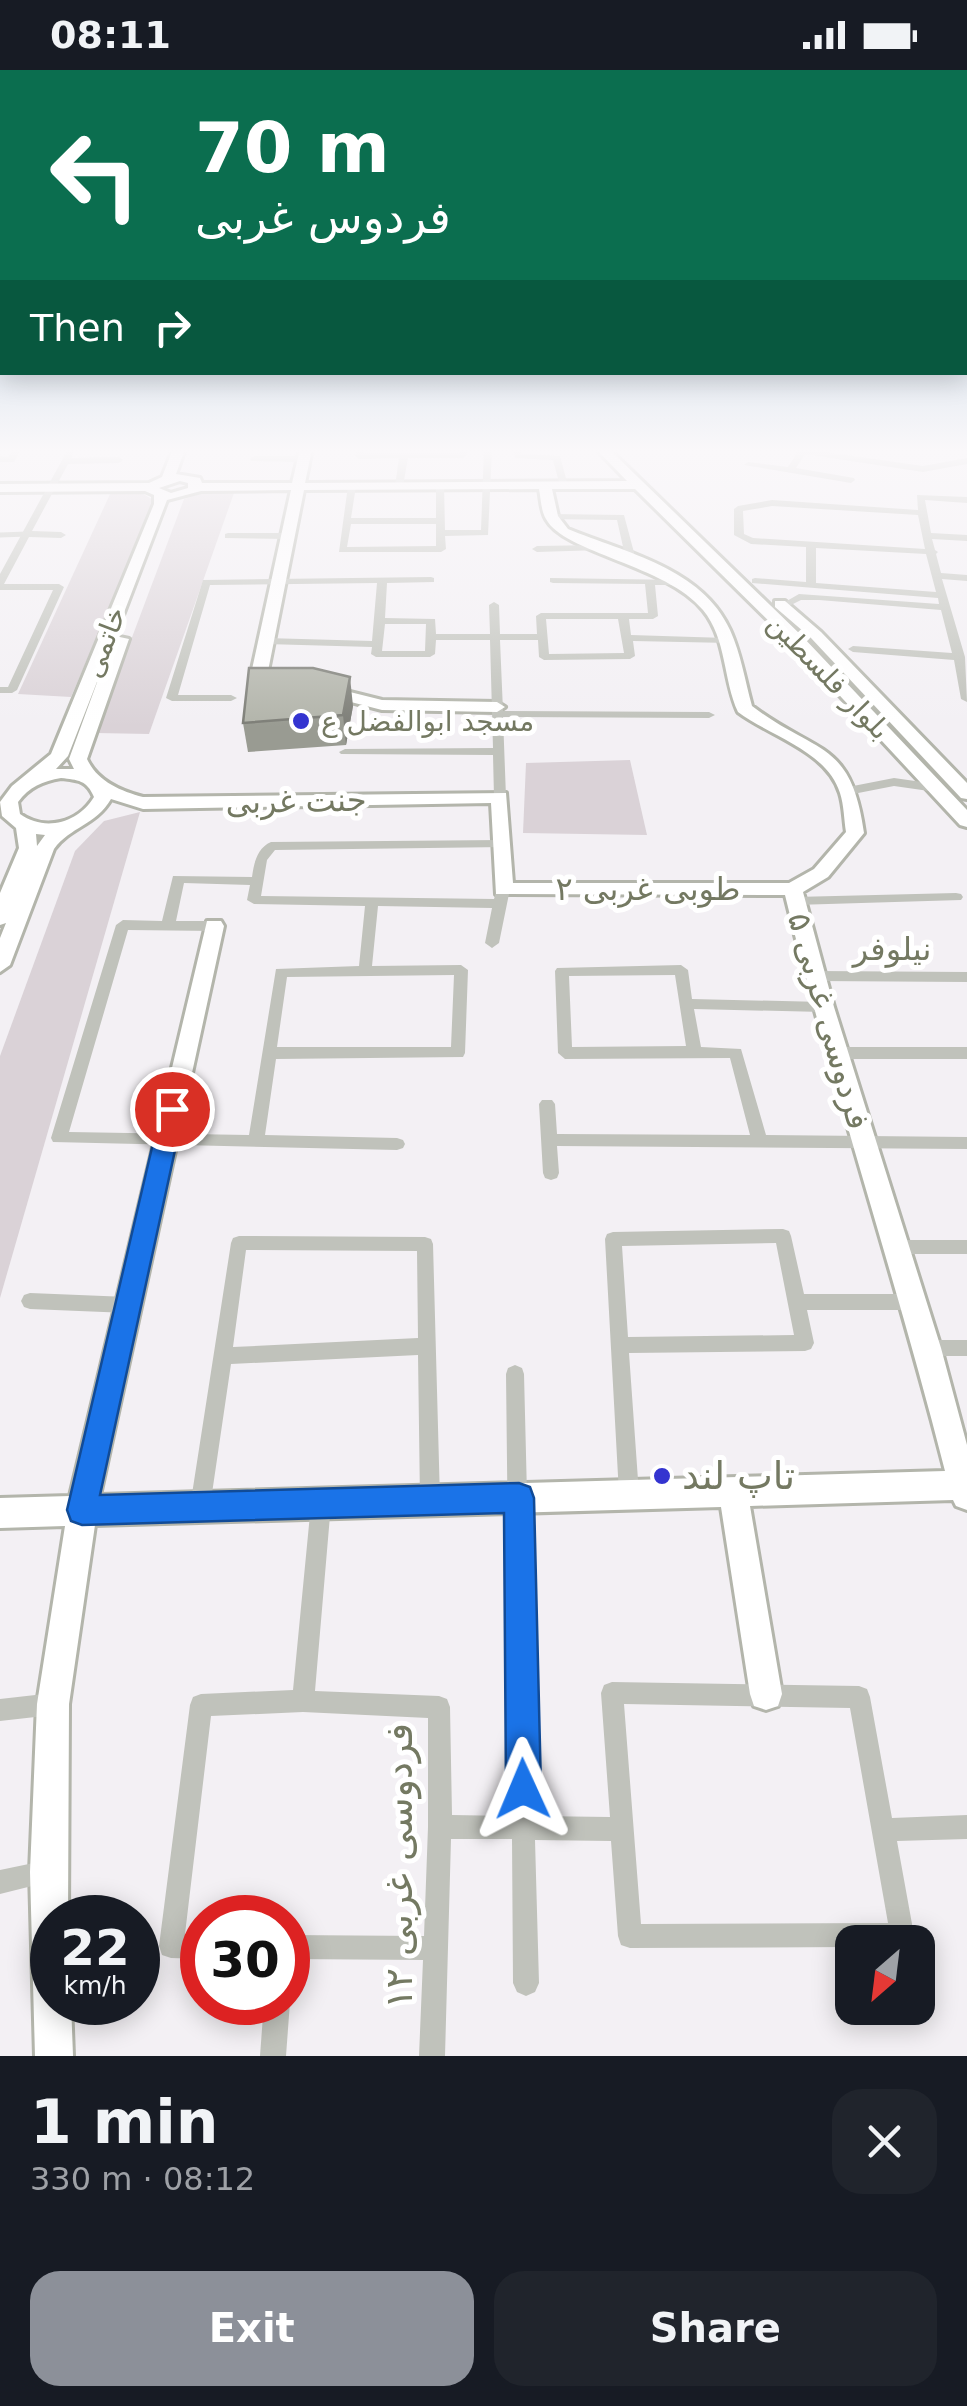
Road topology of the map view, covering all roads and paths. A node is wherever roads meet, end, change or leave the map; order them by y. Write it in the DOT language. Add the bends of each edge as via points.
graph roads {
  1 [pos="23,542"];
  2 [pos="146,542"];
  3 [pos="156,542"];
  4 [pos="287,542"];
  5 [pos="343,542"];
  6 [pos="441,542"];
  7 [pos="584,542"];
  8 [pos="626,542"];
  9 [pos="696,542"];
  10 [pos="715,542"];
  11 [pos="764,542"];
  12 [pos="930,542"];
  13 [pos="810,544"];
  14 [pos="598,548"];
  15 [pos="536,549"];
  16 [pos="933,552"];
  17 [pos="630,560"];
  18 [pos="937,576"];
  19 [pos="967,578"];
  20 [pos="382,580"];
  21 [pos="430,580"];
  22 [pos="553,580"];
  23 [pos="278,581"];
  24 [pos="755,581"];
  25 [pos="650,582"];
  26 [pos="678,582"];
  27 [pos="0,585"];
  28 [pos="810,586"];
  29 [pos="942,601"];
  30 [pos="494,605"];
  31 [pos="783,606"];
  32 [pos="624,616"];
  33 [pos="380,621"];
  34 [pos="954,626"];
  35 [pos="967,628"];
  36 [pos="816,636"];
  37 [pos="430,637"];
  38 [pos="496,637"];
  39 [pos="542,637"];
  40 [pos="627,638"];
  41 [pos="796,639"];
  42 [pos="266,641"];
  43 [pos="726,641"];
  44 [pos="378,644"];
  45 [pos="853,649"];
  46 [pos="960,657"];
  47 [pos="965,676"];
  48 [pos="0,690"];
  49 [pos="231,698"];
  50 [pos="967,699"];
  51 [pos="497,711"];
  52 [pos="709,715"];
  53 [pos="498,751"];
  54 [pos="344,752"];
  55 [pos="910,761"];
  56 [pos="91,779"];
  57 [pos="894,782"];
  58 [pos="27,784"];
  59 [pos="936,788"];
  60 [pos="848,791"];
  61 [pos="967,794"];
  62 [pos="500,798"];
  63 [pos="144,803"];
  64 [pos="3,804"];
  65 [pos="92,814"];
  66 [pos="967,821"];
  67 [pos="24,826"];
  68 [pos="60,828"];
  69 [pos="501,844"];
  70 [pos="256,881"];
  71 [pos="794,895"];
  72 [pos="502,896"];
  73 [pos="956,897"];
  74 [pos="372,901"];
  75 [pos="0,918"];
  76 [pos="168,926"];
  77 [pos="214,926"];
  78 [pos="492,944"];
  79 [pos="0,965"];
  80 [pos="365,971"];
  81 [pos="816,976"];
  82 [pos="967,976"];
  83 [pos="686,1004"];
  84 [pos="823,1006"];
  85 [pos="268,1052"];
  86 [pos="694,1052"];
  87 [pos="838,1053"];
  88 [pos="967,1053"];
  89 [pos="547,1104"];
  90 [pos="166,1140"];
  91 [pos="256,1140"];
  92 [pos="549,1140"];
  93 [pos="759,1140"];
  94 [pos="863,1141"];
  95 [pos="967,1143"];
  96 [pos="396,1144"];
  97 [pos="551,1174"];
  98 [pos="967,1247"];
  99 [pos="896,1248"];
  100 [pos="30,1301"];
  101 [pos="798,1302"];
  102 [pos="911,1302"];
  103 [pos="128,1306"];
  104 [pos="619,1345"];
  105 [pos="427,1346"];
  106 [pos="928,1348"];
  107 [pos="967,1348"];
  108 [pos="223,1356"];
  109 [pos="515,1374"];
  110 [pos="965,1489"];
  111 [pos="733,1492"];
  112 [pos="628,1494"];
  113 [pos="519,1498"];
  114 [pos="430,1500"];
  115 [pos="321,1504"];
  116 [pos="200,1507"];
  117 [pos="82,1510"];
  118 [pos="0,1513"];
  119 [pos="766,1694"];
  120 [pos="303,1701"];
  121 [pos="54,1704"];
  122 [pos="0,1710"];
  123 [pos="524,1826"];
  124 [pos="440,1827"];
  125 [pos="967,1827"];
  126 [pos="620,1829"];
  127 [pos="884,1830"];
  128 [pos="48,1872"];
  129 [pos="0,1882"];
  130 [pos="180,1946"];
  131 [pos="310,1947"];
  132 [pos="437,1948"];
  133 [pos="526,1983"];
  134 [pos="275,2025"];
  135 [pos="54,2056"];
  136 [pos="273,2056"];
  137 [pos="432,2056"];
  1 -- 27 [label="street"];
  2 -- 58 [label="street, خاتمی" via="59,756"];
  3 -- 56 [label="street, خاتمی" via="78,758"];
  4 -- 23 [label="street"];
  5 -- 6 [label="street" via="342,550 441,550"];
  7 -- 14 [label="street"];
  8 -- 17 [label="street"];
  9 -- 41 [label="street, بلوار فلسطین"];
  10 -- 24 [label="street, بلوار فلسطین"];
  11 -- 13 [label="street"];
  12 -- 16 [label="street"];
  13 -- 16 [label="street"];
  13 -- 28 [label="street"];
  14 -- 15 [label="street"];
  14 -- 17 [label="street"];
  16 -- 18 [label="street"];
  17 -- 26 [label="street"];
  18 -- 19 [label="street"];
  18 -- 29 [label="street"];
  20 -- 21 [label="street"];
  20 -- 23 [label="street"];
  20 -- 33 [label="street"];
  22 -- 25 [label="street"];
  23 -- 42 [label="street"];
  23 -- 49 [label="street" via="206,582 172,698"];
  24 -- 28 [label="street"];
  24 -- 31 [label="street, بلوار فلسطین"];
  25 -- 26 [label="street"];
  25 -- 32 [label="street" via="653,616"];
  26 -- 43 [label="street" via="707,606"];
  27 -- 48 [label="street" via="58,587 12,690"];
  28 -- 29 [label="street"];
  29 -- 31 [label="street" via="800,597"];
  29 -- 34 [label="street"];
  30 -- 38 [label="street"];
  31 -- 36 [label="street, بلوار فلسطین"];
  32 -- 39 [label="street" via="540,616"];
  32 -- 40 [label="street"];
  33 -- 37 [label="street" via="431,621"];
  33 -- 44 [label="street"];
  34 -- 35 [label="street"];
  34 -- 46 [label="street"];
  36 -- 41 [label="street"];
  36 -- 61 [label="street, بلوار فلسطین"];
  37 -- 38 [label="street"];
  37 -- 44 [label="street" via="430,654 376,654"];
  38 -- 39 [label="street"];
  38 -- 51 [label="street"];
  39 -- 40 [label="street" via="544,657 630,656"];
  40 -- 43 [label="street"];
  41 -- 55 [label="street, بلوار فلسطین"];
  42 -- 44 [label="street"];
  42 -- 51 [label="street" via="260,674 382,705"];
  43 -- 60 [label="street" via="744,708 815,752"];
  45 -- 46 [label="street"];
  46 -- 47 [label="street"];
  47 -- 50 [label="street"];
  51 -- 52 [label="street"];
  51 -- 53 [label="street"];
  53 -- 54 [label="street"];
  53 -- 62 [label="street"];
  55 -- 57 [label="street"];
  55 -- 59 [label="street, بلوار فلسطین"];
  56 -- 58 [label="street" via="61,773"];
  56 -- 63 [label="street, جنت غربی"];
  56 -- 65 [label="street, خاتمی" via="103,797"];
  57 -- 59 [label="street"];
  57 -- 60 [label="street"];
  58 -- 64 [label="street, خاتمی"];
  59 -- 66 [label="street, بلوار فلسطین"];
  60 -- 71 [label="street, فردوسی غربی ۵" via="855,834"];
  62 -- 63 [label="street, جنت غربی"];
  62 -- 69 [label="street"];
  63 -- 65 [label="street"];
  64 -- 67 [label="street"];
  65 -- 68 [label="street"];
  67 -- 68 [label="street"];
  67 -- 75 [label="street" via="28,848"];
  68 -- 79 [label="street" via="45,848"];
  69 -- 70 [label="street" via="270,846"];
  69 -- 72 [label="street"];
  70 -- 74 [label="street" via="254,900"];
  70 -- 76 [label="street" via="178,880"];
  71 -- 72 [label="street, طوبی غربی ۲"];
  71 -- 73 [label="street"];
  71 -- 81 [label="street, فردوسی غربی ۵"];
  72 -- 74 [label="street"];
  72 -- 78 [label="street"];
  74 -- 80 [label="street"];
  76 -- 77 [label="street"];
  76 -- 90 [label="street" via="123,925 59,1138"];
  77 -- 90 [label="street"];
  80 -- 85 [label="street" via="281,972"];
  80 -- 85 [label="street" via="462,970 458,1053"];
  81 -- 82 [label="street, نیلوفر"];
  81 -- 84 [label="street, فردوسی غربی ۵"];
  83 -- 84 [label="street"];
  83 -- 86 [label="street"];
  83 -- 86 [label="street" via="681,970 562,971 565,1053"];
  84 -- 87 [label="street, فردوسی غربی ۵"];
  85 -- 91 [label="street"];
  86 -- 93 [label="street" via="736,1053"];
  87 -- 88 [label="street"];
  87 -- 94 [label="street, فردوسی غربی ۵"];
  89 -- 92 [label="street"];
  90 -- 91 [label="street"];
  90 -- 103 [label="street"];
  91 -- 96 [label="street"];
  92 -- 93 [label="street"];
  92 -- 97 [label="street"];
  93 -- 94 [label="street"];
  94 -- 95 [label="street"];
  94 -- 99 [label="street, فردوسی غربی ۵"];
  98 -- 99 [label="street"];
  99 -- 102 [label="street, فردوسی غربی ۵"];
  100 -- 103 [label="street"];
  101 -- 102 [label="street"];
  101 -- 104 [label="street" via="804,1343"];
  101 -- 104 [label="street" via="784,1236 612,1239"];
  102 -- 106 [label="street, فردوسی غربی ۵"];
  103 -- 117 [label="street"];
  104 -- 112 [label="street"];
  105 -- 108 [label="street"];
  105 -- 108 [label="street" via="425,1244 239,1244"];
  105 -- 114 [label="street"];
  106 -- 107 [label="street"];
  106 -- 110 [label="street, فردوسی غربی ۵"];
  108 -- 116 [label="street"];
  109 -- 113 [label="street"];
  110 -- 111 [label="street"];
  111 -- 112 [label="street"];
  111 -- 119 [label="street"];
  112 -- 113 [label="street"];
  113 -- 114 [label="street"];
  113 -- 123 [label="street"];
  114 -- 115 [label="street"];
  115 -- 116 [label="street"];
  115 -- 120 [label="street"];
  116 -- 117 [label="street"];
  117 -- 118 [label="street"];
  117 -- 121 [label="street"];
  119 -- 126 [label="street" via="612,1693"];
  119 -- 127 [label="street" via="859,1697"];
  120 -- 124 [label="street, فردوسی غربی ۱۲" via="439,1707"];
  120 -- 130 [label="street" via="201,1704 172,1946"];
  121 -- 122 [label="street"];
  121 -- 128 [label="street"];
  123 -- 124 [label="street"];
  123 -- 126 [label="street"];
  123 -- 133 [label="street"];
  124 -- 132 [label="street, فردوسی غربی ۱۲"];
  125 -- 127 [label="street"];
  126 -- 127 [label="street" via="630,1936 902,1936"];
  128 -- 129 [label="street"];
  128 -- 135 [label="street"];
  131 -- 132 [label="street"];
  132 -- 137 [label="street, فردوسی غربی ۱۲"];
  134 -- 136 [label="street"];
}
